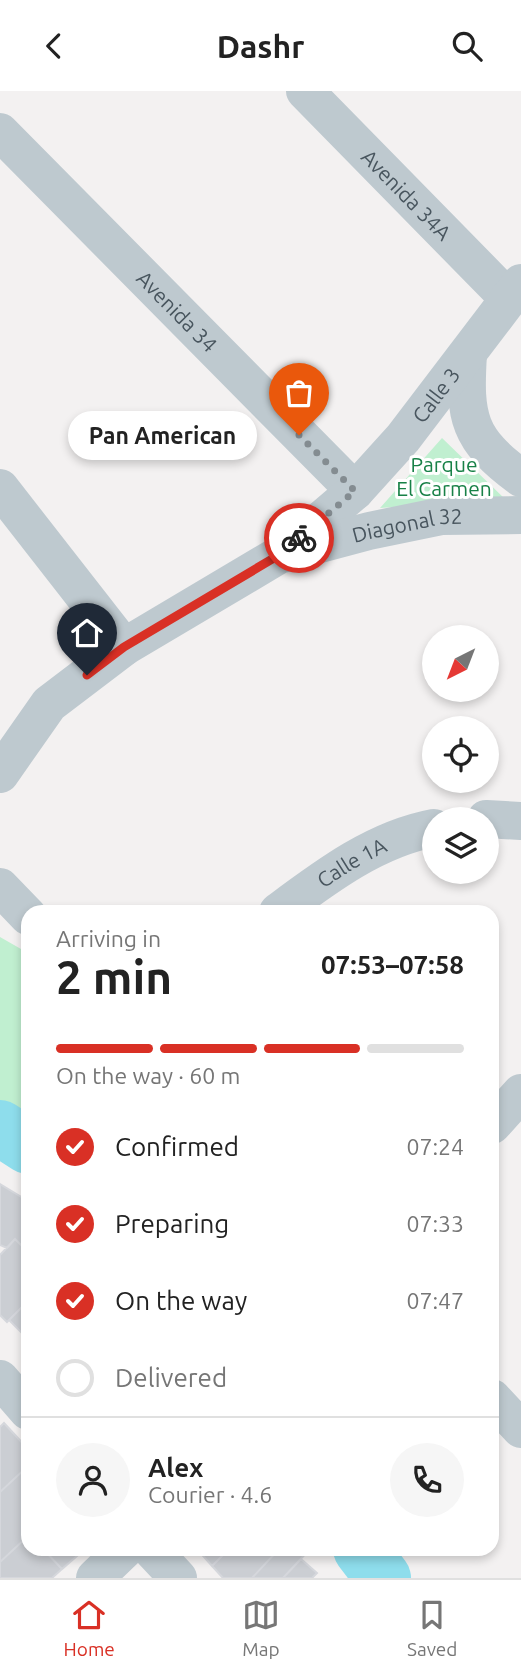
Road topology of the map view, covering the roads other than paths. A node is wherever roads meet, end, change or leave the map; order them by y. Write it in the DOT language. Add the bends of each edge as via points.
graph roads {
  1 [pos="305,91"];
  2 [pos="0,132"];
  3 [pos="515,291"];
  4 [pos="468,354"];
  5 [pos="521,478"];
  6 [pos="0,488"];
  7 [pos="355,491"];
  8 [pos="521,515"];
  9 [pos="279,555"];
  10 [pos="124,647"];
  11 [pos="0,774"];
  12 [pos="499,820"];
  13 [pos="521,821"];
  14 [pos="422,830"];
  15 [pos="0,887"];
  16 [pos="287,905"];
  17 [pos="21,909"];
  18 [pos="521,1093"];
  19 [pos="499,1117"];
  20 [pos="0,1379"];
  21 [pos="21,1403"];
  22 [pos="499,1405"];
  23 [pos="521,1429"];
  24 [pos="118,1556"];
  25 [pos="157,1556"];
  26 [pos="94,1578"];
  27 [pos="177,1578"];
  1 -- 3 [label="street, Avenida 34A"];
  2 -- 7 [label="street, Avenida 34"];
  3 -- 4 [label="street, Calle 3"];
  4 -- 5 [label="street" via="465,400 474,431 495,459"];
  4 -- 7 [label="street, Calle 3"];
  6 -- 10 [label="street"];
  7 -- 9 [label="street, Calle 3"];
  8 -- 9 [label="street, Diagonal 32" via="442,516"];
  9 -- 10 [label="street, Diagonal 32"];
  10 -- 11 [label="street, Diagonal 32" via="49,704"];
  12 -- 13 [label="street"];
  14 -- 16 [label="street, Calle 1A" via="339,867"];
  15 -- 17 [label="street"];
  18 -- 19 [label="street"];
  20 -- 21 [label="street"];
  22 -- 23 [label="street"];
  24 -- 26 [label="street"];
  25 -- 27 [label="street"];
}
